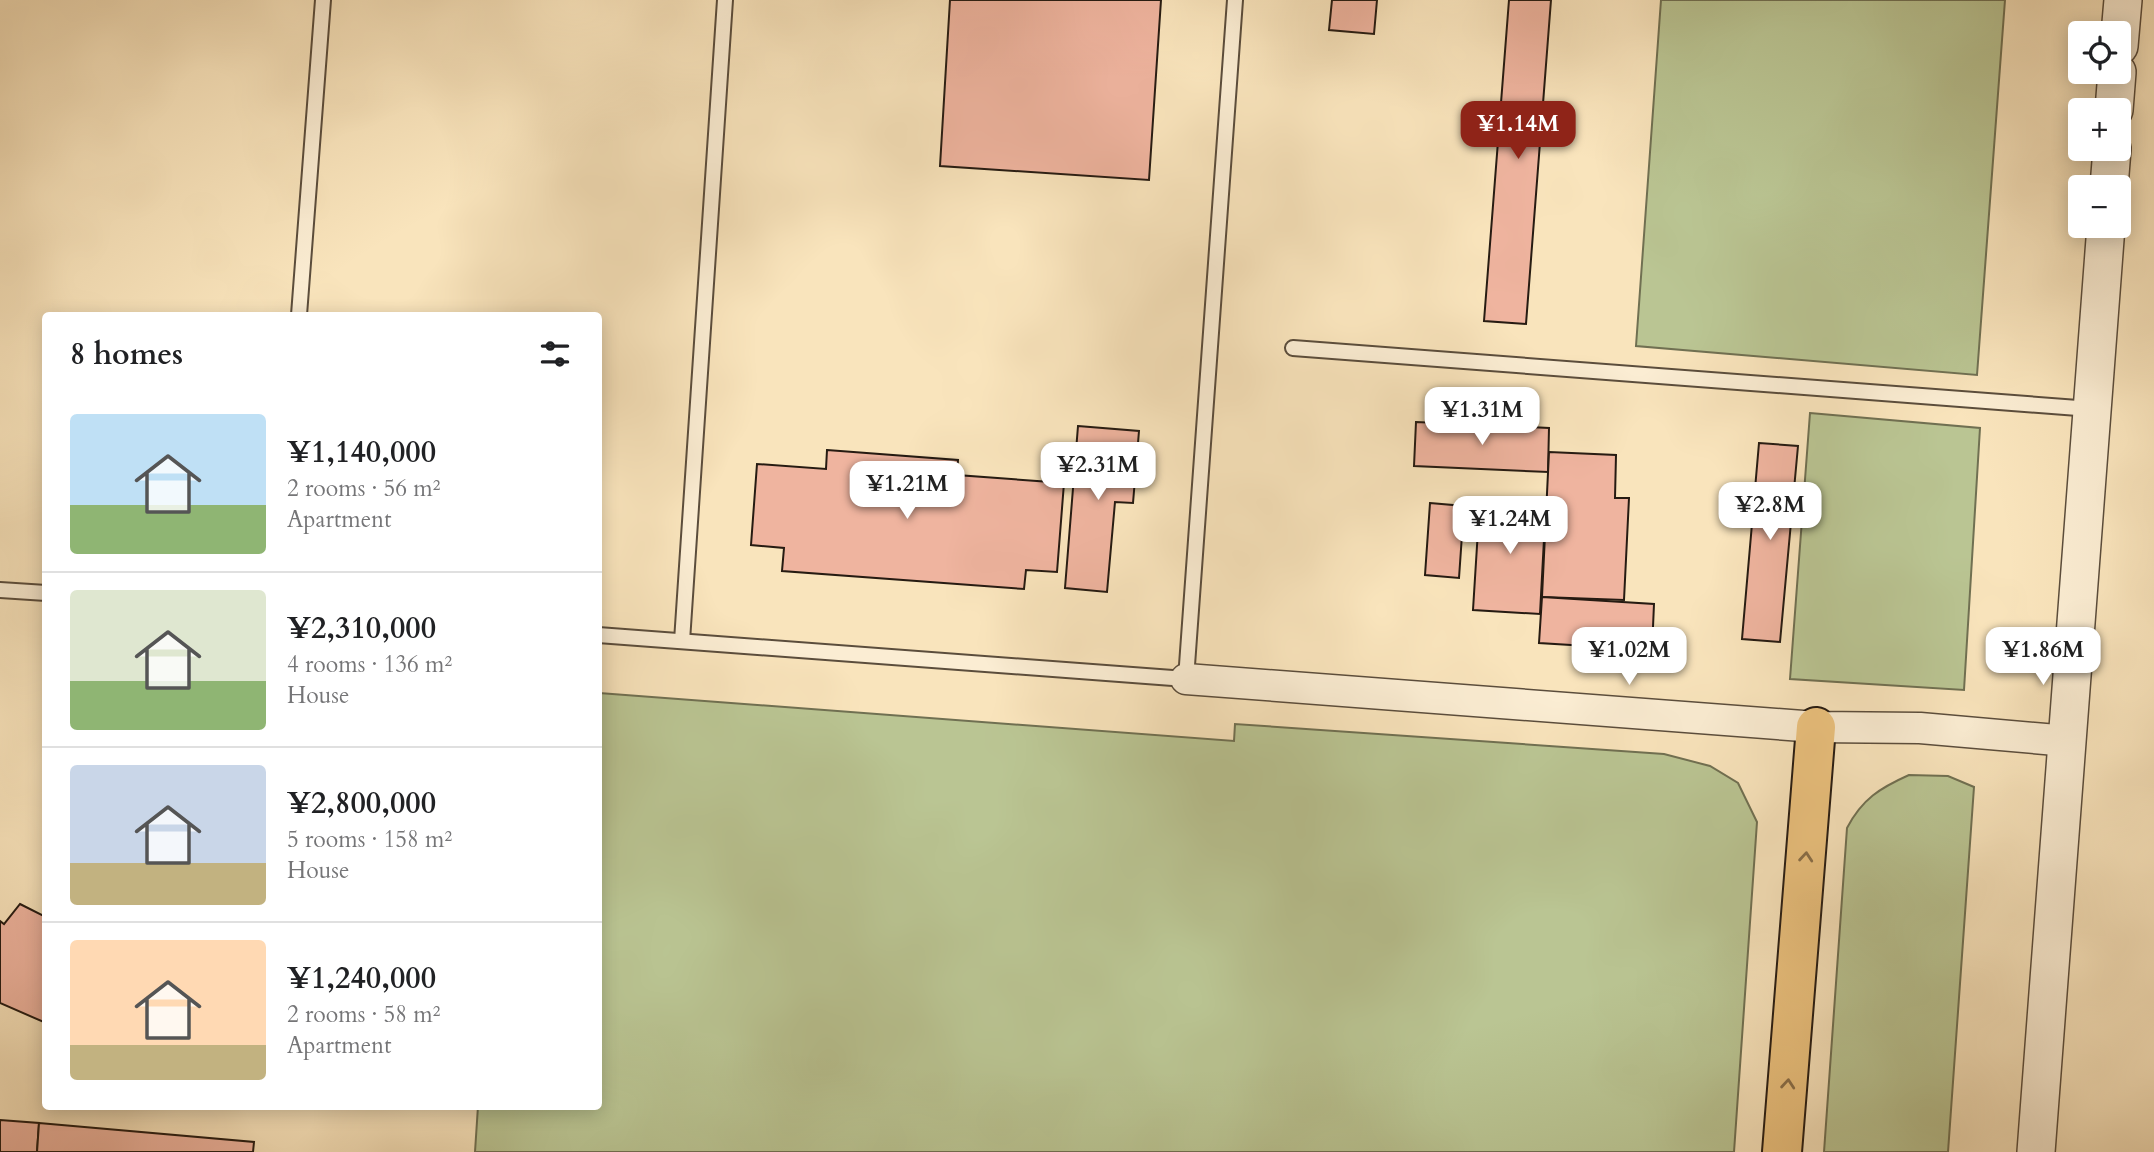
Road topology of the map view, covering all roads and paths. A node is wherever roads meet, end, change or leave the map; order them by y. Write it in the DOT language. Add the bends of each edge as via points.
graph roads {
  1 [pos="323,0"];
  2 [pos="725,0"];
  3 [pos="1235,0"];
  4 [pos="2123,0"];
  5 [pos="2121,21"];
  6 [pos="2105,238"];
  7 [pos="299,312"];
  8 [pos="1293,348"];
  9 [pos="2092,409"];
  10 [pos="0,590"];
  11 [pos="42,593"];
  12 [pos="602,635"];
  13 [pos="682,641"];
  14 [pos="1186,679"];
  15 [pos="1816,727"];
  16 [pos="2068,741"];
  17 [pos="1782,1152"];
  18 [pos="2036,1152"];
  1 -- 7 [label="lane"];
  2 -- 13 [label="lane"];
  3 -- 14 [label="lane"];
  4 -- 5 [label="street"];
  6 -- 9 [label="street"];
  8 -- 9 [label="lane"];
  9 -- 16 [label="street"];
  10 -- 11 [label="lane"];
  12 -- 13 [label="lane"];
  13 -- 14 [label="lane"];
  14 -- 15 [label="street"];
  15 -- 16 [label="street" via="1920,729"];
  17 -- 15 [label="highway, one-way"];
  16 -- 18 [label="street"];
}
